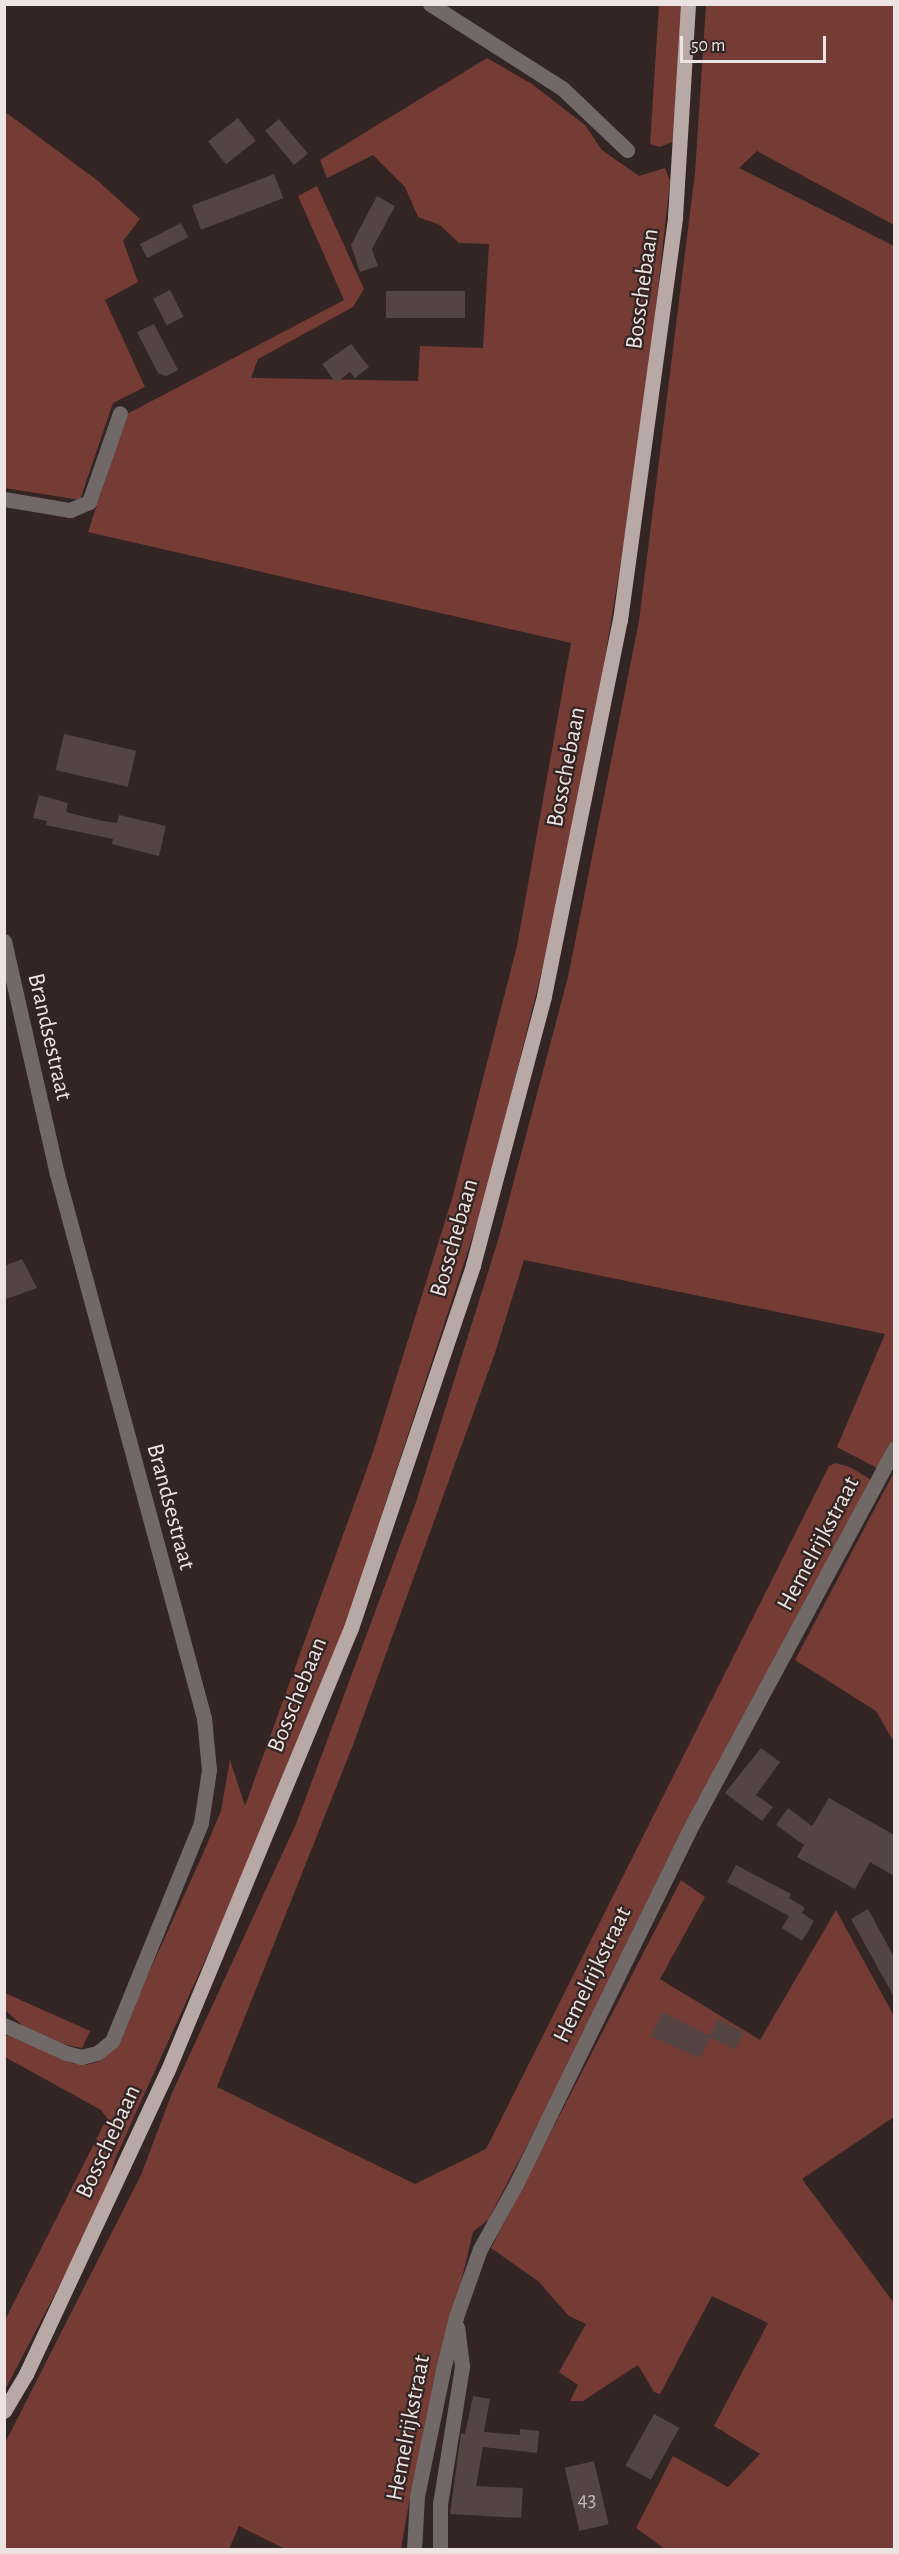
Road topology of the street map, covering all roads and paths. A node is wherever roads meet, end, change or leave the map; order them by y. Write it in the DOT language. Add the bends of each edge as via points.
graph roads {
  1 [pos="430,4"];
  2 [pos="688,4"];
  3 [pos="627,150"];
  4 [pos="120,413"];
  5 [pos="4,499"];
  6 [pos="4,941"];
  7 [pos="894,1449"];
  8 [pos="4,2025"];
  9 [pos="456,2316"];
  10 [pos="4,2411"];
  11 [pos="414,2550"];
  12 [pos="440,2550"];
  1 -- 3 [label="street" via="562,88"];
  2 -- 10 [label="main road, Bosschebaan" via="675,217 620,620 544,996 473,1265 351,1628 167,2072 26,2374"];
  4 -- 5 [label="street" via="89,502 70,510"];
  6 -- 8 [label="street, Brandsestraat" via="60,1186 204,1718 209,1770 201,1823 112,2041 97,2053 81,2057"];
  7 -- 9 [label="street, Hemelrijkstraat" via="693,1823 516,2184 480,2249"];
  9 -- 11 [label="street, Hemelrijkstraat" via="417,2496"];
  9 -- 12 [label="street" via="462,2366 440,2505"];
}
